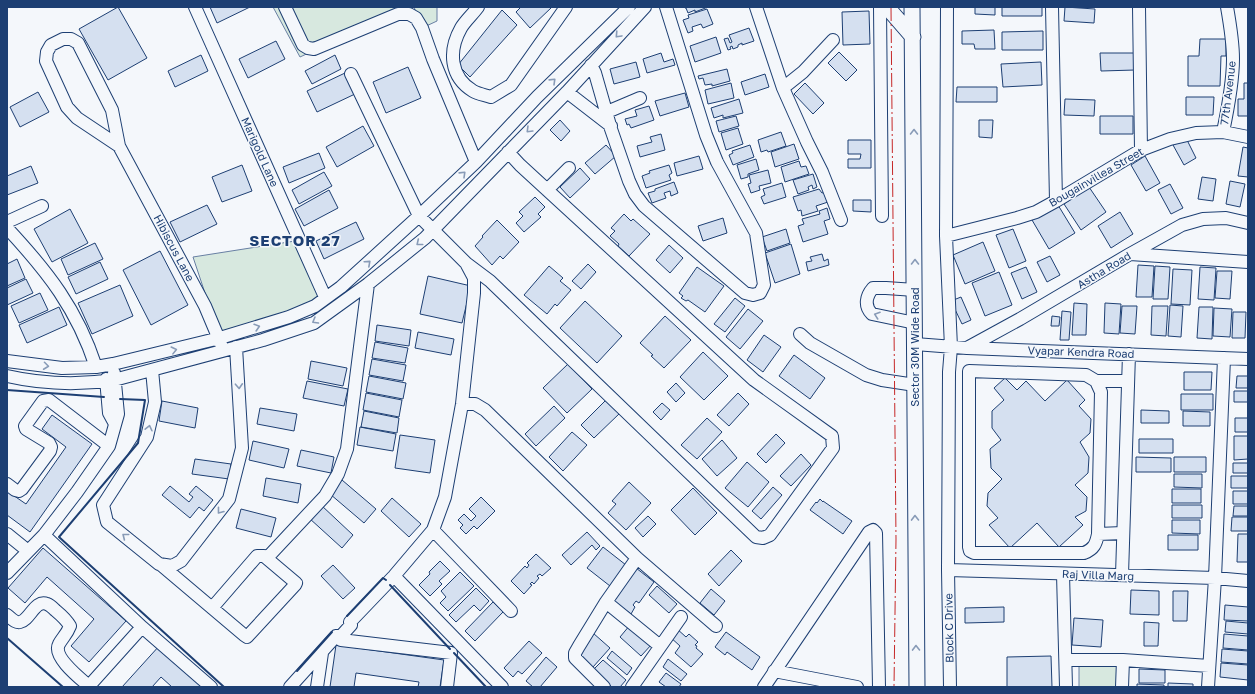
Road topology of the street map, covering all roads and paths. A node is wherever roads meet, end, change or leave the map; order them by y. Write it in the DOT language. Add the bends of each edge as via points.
graph roads {
  1 [pos="195,7"];
  2 [pos="285,7"];
  3 [pos="478,7"];
  4 [pos="566,7"];
  5 [pos="629,7"];
  6 [pos="645,7"];
  7 [pos="666,7"];
  8 [pos="756,7"];
  9 [pos="880,7"];
  10 [pos="887,7"];
  11 [pos="912,7"];
  12 [pos="947,7"];
  13 [pos="1052,7"];
  14 [pos="1139,7"];
  15 [pos="1227,7"];
  16 [pos="913,37"];
  17 [pos="833,40"];
  18 [pos="591,65"];
  19 [pos="351,74"];
  20 [pos="783,88"];
  21 [pos="567,92"];
  22 [pos="640,98"];
  23 [pos="607,112"];
  24 [pos="611,126"];
  25 [pos="1223,132"];
  26 [pos="1248,137"];
  27 [pos="119,146"];
  28 [pos="1141,150"];
  29 [pos="508,152"];
  30 [pos="476,162"];
  31 [pos="569,168"];
  32 [pos="547,190"];
  33 [pos="1056,201"];
  34 [pos="42,206"];
  35 [pos="419,216"];
  36 [pos="882,216"];
  37 [pos="841,220"];
  38 [pos="7,222"];
  39 [pos="1248,223"];
  40 [pos="7,228"];
  41 [pos="432,230"];
  42 [pos="946,236"];
  43 [pos="1130,254"];
  44 [pos="1248,262"];
  45 [pos="466,263"];
  46 [pos="368,284"];
  47 [pos="915,290"];
  48 [pos="325,297"];
  49 [pos="915,323"];
  50 [pos="800,334"];
  51 [pos="220,338"];
  52 [pos="915,344"];
  53 [pos="236,347"];
  54 [pos="951,347"];
  55 [pos="967,348"];
  56 [pos="223,351"];
  57 [pos="1129,354"];
  58 [pos="1224,358"];
  59 [pos="1248,359"];
  60 [pos="7,361"];
  61 [pos="105,366"];
  62 [pos="152,370"];
  63 [pos="969,371"];
  64 [pos="949,372"];
  65 [pos="7,376"];
  66 [pos="110,381"];
  67 [pos="1096,381"];
  68 [pos="1127,381"];
  69 [pos="914,386"];
  70 [pos="462,404"];
  71 [pos="109,446"];
  72 [pos="7,484"];
  73 [pos="433,530"];
  74 [pos="1124,533"];
  75 [pos="7,534"];
  76 [pos="1098,534"];
  77 [pos="44,535"];
  78 [pos="948,546"];
  79 [pos="969,547"];
  80 [pos="28,551"];
  81 [pos="267,558"];
  82 [pos="637,558"];
  83 [pos="159,564"];
  84 [pos="948,570"];
  85 [pos="7,572"];
  86 [pos="1063,574"];
  87 [pos="1122,575"];
  88 [pos="394,576"];
  89 [pos="1215,578"];
  90 [pos="1248,581"];
  91 [pos="606,602"];
  92 [pos="212,608"];
  93 [pos="511,611"];
  94 [pos="7,615"];
  95 [pos="681,617"];
  96 [pos="716,626"];
  97 [pos="142,627"];
  98 [pos="336,636"];
  99 [pos="660,646"];
  100 [pos="322,653"];
  101 [pos="1066,660"];
  102 [pos="1123,660"];
  103 [pos="1210,666"];
  104 [pos="774,671"];
  105 [pos="89,687"];
  106 [pos="211,687"];
  107 [pos="290,687"];
  108 [pos="317,687"];
  109 [pos="447,687"];
  110 [pos="502,687"];
  111 [pos="604,687"];
  112 [pos="632,687"];
  113 [pos="764,687"];
  114 [pos="857,687"];
  115 [pos="879,687"];
  116 [pos="917,687"];
  117 [pos="950,687"];
  118 [pos="1066,687"];
  119 [pos="1122,687"];
  120 [pos="1208,687"];
  1 -- 48 [label="street, Marigold Lane"];
  2 -- 30 [label="street" via="303,45 314,49 398,14 409,14 416,18"];
  3 -- 4 [label="street" via="461,28 453,44 453,64 463,82 474,91 491,97 511,85"];
  30 -- 5 [label="street, one-way" via="537,97"];
  6 -- 18 [label="street, one-way"];
  7 -- 24 [label="street" via="706,135 717,162 756,233 764,285 760,293 745,293 644,206 629,181"];
  8 -- 20 [label="street"];
  9 -- 36 [label="street"];
  10 -- 16 [label="main road"];
  11 -- 16 [label="main road, Sector 30M Wide Road"];
  12 -- 42 [label="street, Block C Drive"];
  13 -- 33 [label="street"];
  14 -- 28 [label="street"];
  15 -- 25 [label="street, 77th Avenue" via="1232,32 1233,59 1232,85"];
  47 -- 16 [label="main road, Sector 30M Wide Road, one-way"];
  17 -- 20 [label="street"];
  18 -- 21 [label="street"];
  18 -- 23 [label="street"];
  19 -- 35 [label="street"];
  20 -- 37 [label="street"];
  21 -- 24 [label="street"];
  21 -- 29 [label="street, one-way"];
  22 -- 23 [label="street"];
  23 -- 24 [label="street"];
  25 -- 26 [label="street, Bougainvillea Street"];
  25 -- 28 [label="street, Bougainvillea Street" via="1196,132"];
  27 -- 27 [label="street, Hibiscus Lane" via="77,118 67,107 46,61 51,45 63,39 71,39 78,43 112,110"];
  27 -- 51 [label="street, Hibiscus Lane"];
  28 -- 33 [label="street, Bougainvillea Street"];
  29 -- 32 [label="street"];
  29 -- 41 [label="street"];
  35 -- 30 [label="street, one-way"];
  31 -- 32 [label="street"];
  32 -- 45 [label="street" via="754,380 832,436 833,448 770,535 756,537 490,281"];
  33 -- 42 [label="street, Bougainvillea Street" via="1036,212"];
  34 -- 38 [label="street"];
  35 -- 41 [label="street"];
  48 -- 35 [label="street, one-way" via="341,287"];
  39 -- 43 [label="street, Astha Road" via="1226,218 1203,219 1182,225"];
  40 -- 61 [label="street" via="59,290 76,317 90,348"];
  41 -- 45 [label="street"];
  41 -- 46 [label="street, one-way"];
  42 -- 54 [label="street, Block C Drive"];
  43 -- 44 [label="street"];
  43 -- 55 [label="street, Astha Road" via="1020,320"];
  45 -- 70 [label="street" via="474,278 474,293"];
  46 -- 53 [label="street, one-way" via="314,323"];
  46 -- 81 [label="street" via="347,449 338,474 325,496"];
  47 -- 49 [label="main road, Sector 30M Wide Road"];
  49 -- 47 [label="street, one-way" via="872,314 867,304 873,288"];
  51 -- 48 [label="street, one-way" via="289,317 315,306"];
  49 -- 52 [label="main road, Sector 30M Wide Road"];
  50 -- 69 [label="street" via="810,343 866,375"];
  51 -- 56 [label="street, Hibiscus Lane"];
  61 -- 51 [label="street, one-way"];
  52 -- 54 [label="street, Vyapar Kendra Road"];
  52 -- 69 [label="main road, Sector 30M Wide Road"];
  53 -- 56 [label="street"];
  53 -- 83 [label="street, one-way" via="242,448 229,499 181,561 172,566"];
  54 -- 55 [label="street, Vyapar Kendra Road"];
  54 -- 64 [label="street, Block C Drive"];
  55 -- 57 [label="street, Vyapar Kendra Road"];
  56 -- 62 [label="street"];
  57 -- 58 [label="street, Vyapar Kendra Road"];
  57 -- 68 [label="street"];
  58 -- 59 [label="street, Vyapar Kendra Road"];
  58 -- 89 [label="street"];
  60 -- 61 [label="street, one-way" via="62,368"];
  61 -- 66 [label="street"];
  62 -- 66 [label="street"];
  83 -- 62 [label="street, one-way" via="107,522 103,505 147,438 155,402"];
  63 -- 64 [label="street"];
  63 -- 67 [label="street" via="1086,375"];
  63 -- 79 [label="street"];
  64 -- 78 [label="street, Block C Drive"];
  65 -- 66 [label="street" via="67,383"];
  66 -- 71 [label="street" via="118,414"];
  67 -- 68 [label="street"];
  67 -- 76 [label="street" via="1101,392"];
  68 -- 74 [label="street"];
  116 -- 69 [label="main road, Sector 30M Wide Road, one-way"];
  70 -- 73 [label="street" via="445,497"];
  70 -- 82 [label="street" via="475,404 485,410"];
  71 -- 72 [label="street" via="49,400 43,401 25,426 49,443 50,451 22,490 16,490"];
  71 -- 77 [label="street"];
  73 -- 88 [label="street"];
  73 -- 93 [label="street"];
  74 -- 76 [label="street"];
  74 -- 87 [label="street"];
  75 -- 80 [label="street"];
  76 -- 79 [label="street" via="1092,549 1084,553 974,553"];
  77 -- 80 [label="street"];
  77 -- 97 [label="street"];
  78 -- 79 [label="street"];
  78 -- 84 [label="street, Block C Drive"];
  80 -- 85 [label="street"];
  81 -- 92 [label="street" via="257,556"];
  81 -- 92 [label="street" via="295,582 295,585 247,637"];
  82 -- 91 [label="street"];
  82 -- 96 [label="street"];
  83 -- 92 [label="street"];
  84 -- 86 [label="street, Raj Villa Marg"];
  84 -- 117 [label="street, Block C Drive"];
  86 -- 87 [label="street, Raj Villa Marg"];
  86 -- 101 [label="street"];
  87 -- 89 [label="street, Raj Villa Marg"];
  88 -- 98 [label="street" via="350,622 346,620 336,632"];
  88 -- 110 [label="street"];
  89 -- 90 [label="street, Raj Villa Marg"];
  89 -- 103 [label="street"];
  91 -- 99 [label="street"];
  91 -- 111 [label="street" via="575,653 575,658"];
  94 -- 105 [label="street" via="18,623 22,622 42,603 48,604 67,620 70,626 68,633 57,651 60,658"];
  95 -- 99 [label="street"];
  97 -- 105 [label="street"];
  97 -- 106 [label="street"];
  98 -- 100 [label="street"];
  98 -- 109 [label="street" via="341,640 451,653"];
  99 -- 112 [label="street"];
  100 -- 107 [label="street"];
  100 -- 108 [label="street"];
  101 -- 102 [label="street"];
  101 -- 118 [label="street"];
  102 -- 103 [label="street"];
  102 -- 119 [label="street"];
  103 -- 120 [label="street"];
  104 -- 113 [label="street"];
  104 -- 114 [label="street"];
  104 -- 115 [label="street" via="869,532 873,530 876,533"];
}
